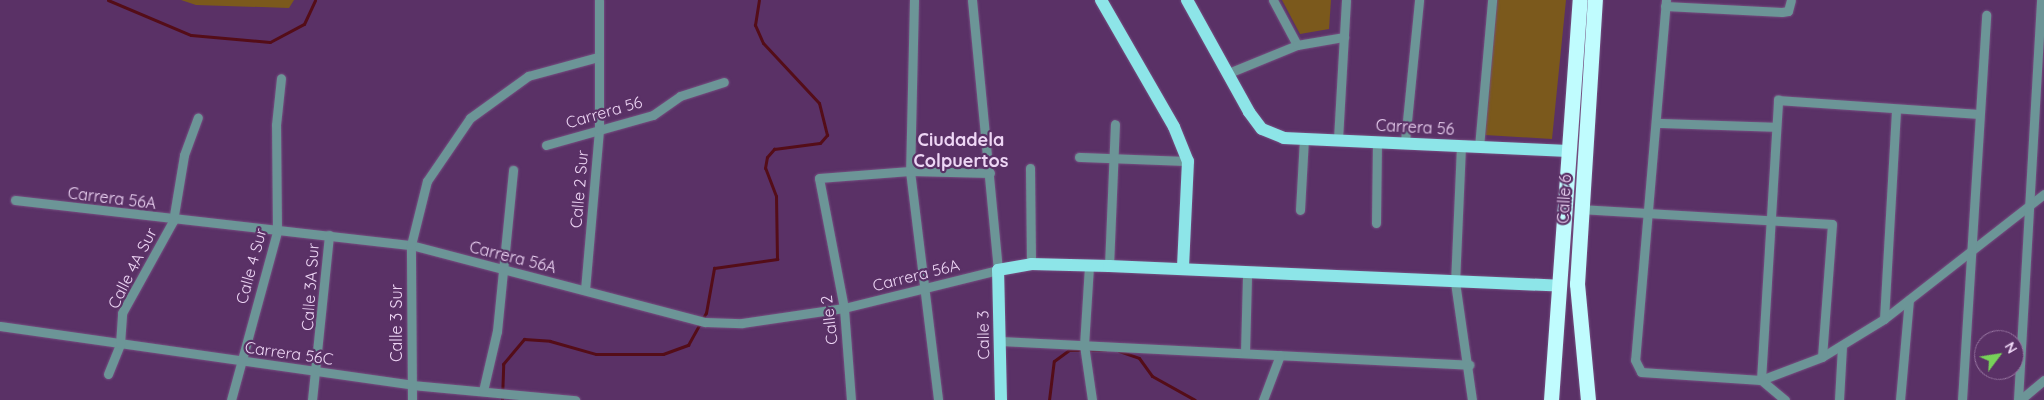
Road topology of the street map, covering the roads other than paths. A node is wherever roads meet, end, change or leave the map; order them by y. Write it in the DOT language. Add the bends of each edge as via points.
graph roads {
  1 [pos="599,0"];
  2 [pos="914,0"];
  3 [pos="972,0"];
  4 [pos="1101,0"];
  5 [pos="1188,0"];
  6 [pos="1273,0"];
  7 [pos="1346,0"];
  8 [pos="1419,0"];
  9 [pos="1492,0"];
  10 [pos="1580,0"];
  11 [pos="1595,0"];
  12 [pos="1792,0"];
  13 [pos="2042,0"];
  14 [pos="1665,3"];
  15 [pos="1986,15"];
  16 [pos="1344,37"];
  17 [pos="1297,45"];
  18 [pos="598,57"];
  19 [pos="1231,72"];
  20 [pos="281,78"];
  21 [pos="724,82"];
  22 [pos="1896,108"];
  23 [pos="1978,114"];
  24 [pos="198,117"];
  25 [pos="1658,122"];
  26 [pos="1115,124"];
  27 [pos="1776,127"];
  28 [pos="599,129"];
  29 [pos="1304,139"];
  30 [pos="1338,139"];
  31 [pos="1377,141"];
  32 [pos="1405,142"];
  33 [pos="546,145"];
  34 [pos="1461,146"];
  35 [pos="1479,147"];
  36 [pos="1568,151"];
  37 [pos="1114,154"];
  38 [pos="1079,156"];
  39 [pos="1188,161"];
  40 [pos="1030,168"];
  41 [pos="513,170"];
  42 [pos="910,171"];
  43 [pos="990,173"];
  44 [pos="2044,194"];
  45 [pos="15,200"];
  46 [pos="2028,206"];
  47 [pos="1580,209"];
  48 [pos="1300,210"];
  49 [pos="1649,213"];
  50 [pos="1772,220"];
  51 [pos="173,221"];
  52 [pos="1376,223"];
  53 [pos="277,232"];
  54 [pos="329,235"];
  55 [pos="411,246"];
  56 [pos="1975,250"];
  57 [pos="1030,264"];
  58 [pos="1089,266"];
  59 [pos="1109,266"];
  60 [pos="1183,268"];
  61 [pos="998,270"];
  62 [pos="501,272"];
  63 [pos="1247,274"];
  64 [pos="1455,282"];
  65 [pos="1559,286"];
  66 [pos="585,290"];
  67 [pos="922,290"];
  68 [pos="1909,300"];
  69 [pos="844,308"];
  70 [pos="1884,319"];
  71 [pos="0,326"];
  72 [pos="1000,340"];
  73 [pos="120,344"];
  74 [pos="1084,345"];
  75 [pos="1842,347"];
  76 [pos="1245,353"];
  77 [pos="1280,355"];
  78 [pos="1822,357"];
  79 [pos="239,362"];
  80 [pos="1470,365"];
  81 [pos="313,372"];
  82 [pos="108,374"];
  83 [pos="1761,380"];
  84 [pos="2044,380"];
  85 [pos="412,385"];
  86 [pos="483,392"];
  87 [pos="231,400"];
  88 [pos="312,400"];
  89 [pos="412,400"];
  90 [pos="575,400"];
  91 [pos="851,400"];
  92 [pos="938,400"];
  93 [pos="1001,400"];
  94 [pos="1092,400"];
  95 [pos="1264,400"];
  96 [pos="1472,400"];
  97 [pos="1551,400"];
  98 [pos="1588,400"];
  99 [pos="1785,400"];
  100 [pos="1839,400"];
  101 [pos="1900,400"];
  102 [pos="1962,400"];
  103 [pos="2019,400"];
  1 -- 18 [label="street, Calle 2 Sur"];
  2 -- 42 [label="street"];
  3 -- 43 [label="street"];
  4 -- 39 [label="main road" via="1174,126"];
  5 -- 19 [label="main road"];
  6 -- 17 [label="street"];
  7 -- 16 [label="street"];
  8 -- 32 [label="street"];
  9 -- 35 [label="street"];
  10 -- 36 [label="highway, Calle 6"];
  11 -- 47 [label="highway, Calle 6"];
  12 -- 14 [label="street" via="1788,11"];
  13 -- 46 [label="street"];
  14 -- 25 [label="street"];
  15 -- 23 [label="street"];
  16 -- 17 [label="street"];
  16 -- 30 [label="street"];
  17 -- 19 [label="street"];
  18 -- 28 [label="street, Calle 2 Sur"];
  18 -- 55 [label="street, Calle 3 Sur" via="528,76 470,118 427,182"];
  19 -- 29 [label="main road, Carrera 56" via="1262,129 1284,138"];
  20 -- 53 [label="street, Calle 4 Sur" via="276,126"];
  21 -- 28 [label="street, Carrera 56" via="680,96 654,115"];
  22 -- 23 [label="street"];
  22 -- 27 [label="street" via="1783,98 1776,104"];
  22 -- 70 [label="street"];
  23 -- 56 [label="street"];
  24 -- 51 [label="street, Calle 4A Sur" via="184,155"];
  25 -- 27 [label="street"];
  25 -- 49 [label="street"];
  26 -- 37 [label="street"];
  27 -- 50 [label="street"];
  28 -- 33 [label="street, Carrera 56"];
  28 -- 66 [label="street, Calle 2 Sur"];
  29 -- 30 [label="main road, Carrera 56"];
  29 -- 48 [label="street"];
  30 -- 31 [label="main road, Carrera 56"];
  31 -- 32 [label="main road, Carrera 56"];
  31 -- 52 [label="street"];
  32 -- 34 [label="main road, Carrera 56"];
  34 -- 35 [label="main road, Carrera 56"];
  34 -- 64 [label="street"];
  35 -- 36 [label="main road, Carrera 56"];
  36 -- 65 [label="highway, Calle 6"];
  37 -- 38 [label="street"];
  37 -- 39 [label="street"];
  37 -- 59 [label="street"];
  39 -- 60 [label="main road"];
  40 -- 57 [label="street"];
  41 -- 62 [label="street"];
  42 -- 43 [label="street"];
  42 -- 67 [label="street"];
  42 -- 69 [label="street, Calle 2" via="819,178"];
  43 -- 61 [label="street"];
  44 -- 46 [label="street"];
  45 -- 51 [label="street, Carrera 56A"];
  46 -- 56 [label="street"];
  46 -- 103 [label="street"];
  47 -- 49 [label="street"];
  47 -- 98 [label="highway, Calle 6" via="1577,284"];
  49 -- 50 [label="street"];
  49 -- 83 [label="street" via="1635,360 1641,372"];
  50 -- 78 [label="street" via="1828,222 1834,229"];
  50 -- 83 [label="street"];
  51 -- 53 [label="street, Carrera 56A" via="233,222"];
  51 -- 73 [label="street, Calle 4A Sur" via="122,314"];
  53 -- 54 [label="street, Carrera 56A"];
  53 -- 79 [label="street, Calle 4 Sur"];
  54 -- 55 [label="street, Carrera 56A"];
  54 -- 81 [label="street, Calle 3A Sur" via="321,338"];
  55 -- 62 [label="street, Carrera 56A"];
  55 -- 85 [label="street, Calle 3 Sur"];
  56 -- 68 [label="street"];
  56 -- 102 [label="street"];
  57 -- 58 [label="main road"];
  57 -- 61 [label="main road"];
  58 -- 59 [label="main road"];
  58 -- 74 [label="street"];
  59 -- 60 [label="main road"];
  60 -- 63 [label="main road"];
  61 -- 67 [label="street, Carrera 56A"];
  61 -- 72 [label="main road, Calle 3"];
  62 -- 66 [label="street, Carrera 56A"];
  62 -- 86 [label="street" via="497,332"];
  63 -- 64 [label="main road"];
  63 -- 76 [label="street"];
  64 -- 65 [label="main road"];
  64 -- 80 [label="street"];
  65 -- 97 [label="highway, Calle 6"];
  66 -- 69 [label="street, Carrera 56A" via="704,322 742,323"];
  67 -- 69 [label="street, Carrera 56A"];
  67 -- 92 [label="street"];
  68 -- 70 [label="street"];
  68 -- 101 [label="street"];
  69 -- 91 [label="street, Calle 2"];
  70 -- 75 [label="street"];
  71 -- 73 [label="street, Carrera 56C"];
  72 -- 74 [label="street"];
  72 -- 93 [label="main road, Calle 3"];
  73 -- 79 [label="street, Carrera 56C"];
  73 -- 82 [label="street, Calle 4A Sur"];
  74 -- 76 [label="street"];
  74 -- 94 [label="street"];
  75 -- 78 [label="street"];
  75 -- 100 [label="street"];
  76 -- 77 [label="street"];
  77 -- 80 [label="street"];
  77 -- 95 [label="street"];
  78 -- 83 [label="street"];
  79 -- 81 [label="street, Carrera 56C"];
  79 -- 87 [label="street, Calle 4 Sur"];
  80 -- 96 [label="street"];
  81 -- 85 [label="street, Carrera 56C"];
  81 -- 88 [label="street, Calle 3A Sur"];
  83 -- 99 [label="street"];
  84 -- 103 [label="street"];
  85 -- 86 [label="street, Carrera 56C"];
  85 -- 89 [label="street, Calle 3 Sur"];
  86 -- 90 [label="street, Carrera 56C"];
}
